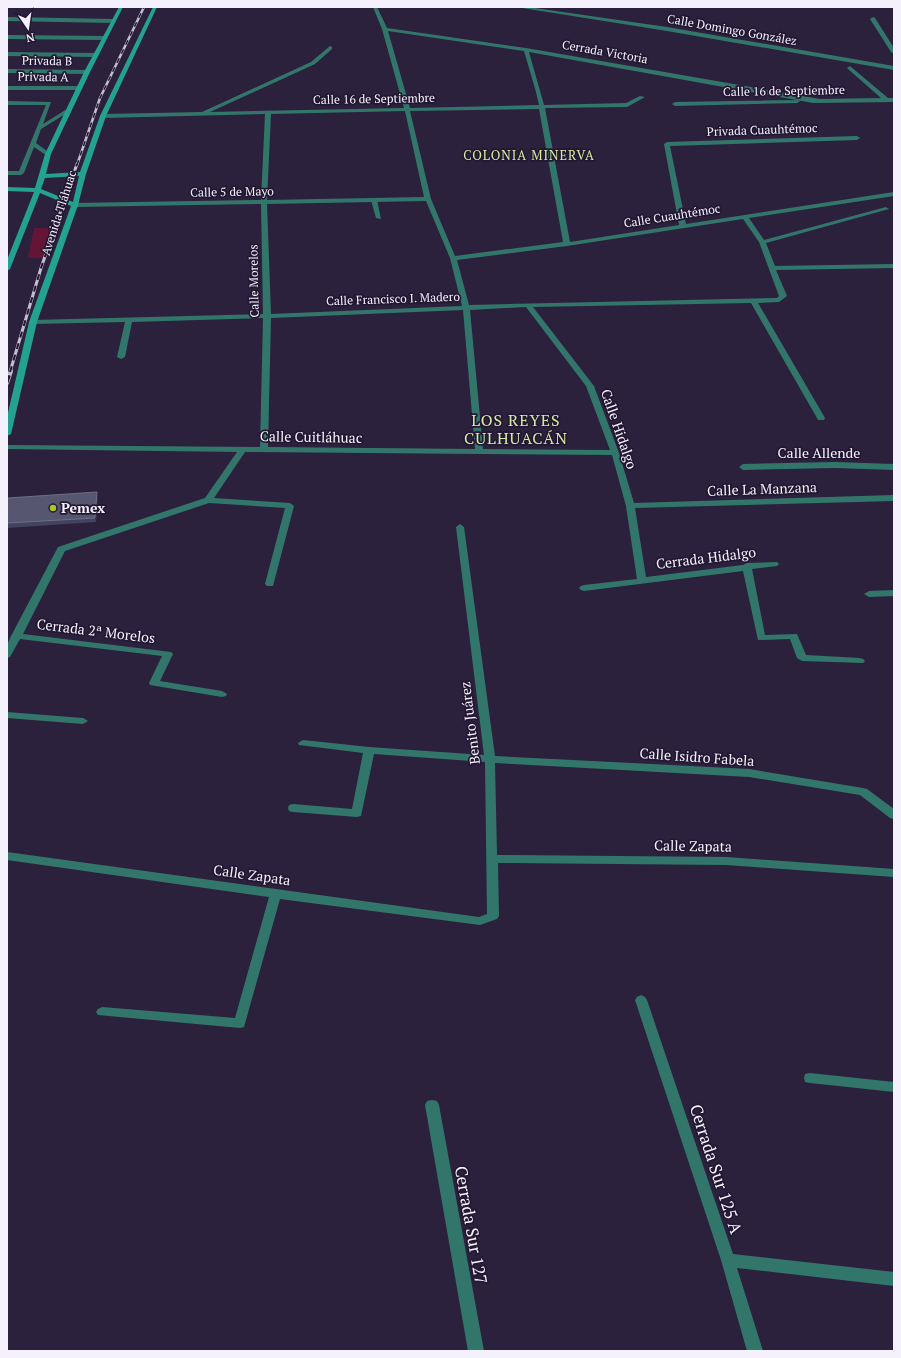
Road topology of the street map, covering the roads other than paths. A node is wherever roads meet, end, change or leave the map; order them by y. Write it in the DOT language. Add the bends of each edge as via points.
graph roads {
  1 [pos="121,7"];
  2 [pos="155,7"];
  3 [pos="375,7"];
  4 [pos="518,7"];
  5 [pos="7,19"];
  6 [pos="873,19"];
  7 [pos="113,21"];
  8 [pos="385,29"];
  9 [pos="7,37"];
  10 [pos="104,38"];
  11 [pos="330,48"];
  12 [pos="526,50"];
  13 [pos="894,52"];
  14 [pos="7,54"];
  15 [pos="96,55"];
  16 [pos="850,68"];
  17 [pos="894,68"];
  18 [pos="7,71"];
  19 [pos="87,72"];
  20 [pos="7,88"];
  21 [pos="80,88"];
  22 [pos="642,97"];
  23 [pos="886,100"];
  24 [pos="894,100"];
  25 [pos="820,101"];
  26 [pos="7,102"];
  27 [pos="675,104"];
  28 [pos="542,107"];
  29 [pos="407,109"];
  30 [pos="69,110"];
  31 [pos="268,112"];
  32 [pos="201,114"];
  33 [pos="103,116"];
  34 [pos="40,128"];
  35 [pos="857,138"];
  36 [pos="33,143"];
  37 [pos="48,154"];
  38 [pos="7,173"];
  39 [pos="83,174"];
  40 [pos="43,176"];
  41 [pos="7,189"];
  42 [pos="38,190"];
  43 [pos="894,194"];
  44 [pos="428,199"];
  45 [pos="374,200"];
  46 [pos="264,203"];
  47 [pos="75,205"];
  48 [pos="886,209"];
  49 [pos="744,216"];
  50 [pos="379,218"];
  51 [pos="683,226"];
  52 [pos="762,242"];
  53 [pos="567,244"];
  54 [pos="453,258"];
  55 [pos="894,266"];
  56 [pos="7,268"];
  57 [pos="773,268"];
  58 [pos="754,301"];
  59 [pos="528,305"];
  60 [pos="466,308"];
  61 [pos="267,316"];
  62 [pos="130,320"];
  63 [pos="33,322"];
  64 [pos="121,357"];
  65 [pos="821,418"];
  66 [pos="7,434"];
  67 [pos="7,447"];
  68 [pos="242,450"];
  69 [pos="264,450"];
  70 [pos="479,452"];
  71 [pos="615,453"];
  72 [pos="894,467"];
  73 [pos="743,468"];
  74 [pos="894,498"];
  75 [pos="208,500"];
  76 [pos="630,506"];
  77 [pos="460,528"];
  78 [pos="774,564"];
  79 [pos="747,566"];
  80 [pos="642,580"];
  81 [pos="270,584"];
  82 [pos="584,588"];
  83 [pos="894,593"];
  84 [pos="869,594"];
  85 [pos="16,636"];
  86 [pos="7,655"];
  87 [pos="860,661"];
  88 [pos="222,694"];
  89 [pos="7,715"];
  90 [pos="83,721"];
  91 [pos="303,743"];
  92 [pos="369,750"];
  93 [pos="490,759"];
  94 [pos="293,808"];
  95 [pos="894,814"];
  96 [pos="7,856"];
  97 [pos="492,859"];
  98 [pos="894,873"];
  99 [pos="276,894"];
  100 [pos="493,916"];
  101 [pos="641,1000"];
  102 [pos="102,1012"];
  103 [pos="810,1078"];
  104 [pos="894,1087"];
  105 [pos="432,1105"];
  106 [pos="728,1260"];
  107 [pos="894,1279"];
  108 [pos="476,1351"];
  109 [pos="756,1351"];
  1 -- 7 [label="main road, Avenida Tláhuac"];
  2 -- 33 [label="main road, Avenida Tláhuac"];
  3 -- 8 [label="street"];
  4 -- 17 [label="street, Calle Domingo González" via="667,29"];
  5 -- 7 [label="street"];
  6 -- 13 [label="street"];
  7 -- 10 [label="main road, Avenida Tláhuac"];
  8 -- 12 [label="street, Cerrada Victoria"];
  8 -- 29 [label="street"];
  9 -- 10 [label="street"];
  10 -- 15 [label="main road, Avenida Tláhuac"];
  11 -- 32 [label="street" via="313,63"];
  12 -- 25 [label="street, Cerrada Victoria"];
  12 -- 28 [label="street"];
  14 -- 15 [label="street"];
  15 -- 19 [label="main road, Avenida Tláhuac"];
  16 -- 23 [label="street"];
  18 -- 19 [label="street, Privada B"];
  19 -- 21 [label="main road, Avenida Tláhuac"];
  20 -- 21 [label="street, Privada A"];
  21 -- 30 [label="main road, Avenida Tláhuac"];
  22 -- 28 [label="street, Calle 16 de Septiembre" via="627,105"];
  23 -- 24 [label="street, Calle 16 de Septiembre"];
  23 -- 25 [label="street, Calle 16 de Septiembre"];
  25 -- 27 [label="street, Calle 16 de Septiembre"];
  26 -- 34 [label="lane" via="49,103"];
  28 -- 29 [label="street, Calle 16 de Septiembre"];
  28 -- 53 [label="street"];
  29 -- 31 [label="street, Calle 16 de Septiembre"];
  29 -- 44 [label="street"];
  30 -- 34 [label="lane"];
  30 -- 37 [label="main road, Avenida Tláhuac"];
  31 -- 32 [label="street, Calle 16 de Septiembre"];
  31 -- 46 [label="street, Calle Morelos"];
  32 -- 33 [label="street, Calle 16 de Septiembre"];
  33 -- 39 [label="main road, Avenida Tláhuac"];
  34 -- 36 [label="lane"];
  35 -- 51 [label="street, Privada Cuauhtémoc" via="667,144"];
  36 -- 37 [label="lane"];
  36 -- 38 [label="lane" via="21,173"];
  37 -- 40 [label="main road, Avenida Tláhuac"];
  39 -- 40 [label="main road"];
  39 -- 47 [label="main road, Avenida Tláhuac"];
  40 -- 42 [label="main road, Avenida Tláhuac"];
  41 -- 42 [label="main road"];
  42 -- 47 [label="main road, Calle 5 de Mayo"];
  42 -- 56 [label="main road, Avenida Tláhuac"];
  43 -- 49 [label="street, Calle Cuauhtémoc"];
  44 -- 45 [label="street, Calle 5 de Mayo"];
  44 -- 54 [label="street"];
  45 -- 46 [label="street, Calle 5 de Mayo"];
  45 -- 50 [label="lane"];
  46 -- 47 [label="street, Calle 5 de Mayo"];
  46 -- 61 [label="street, Calle Morelos"];
  47 -- 63 [label="main road, Avenida Tláhuac"];
  48 -- 52 [label="street"];
  49 -- 51 [label="street, Calle Cuauhtémoc"];
  49 -- 52 [label="street, Calle Francisco I. Madero"];
  51 -- 53 [label="street, Calle Cuauhtémoc"];
  52 -- 57 [label="street, Calle Francisco I. Madero"];
  53 -- 54 [label="street, Calle Cuauhtémoc"];
  54 -- 60 [label="street"];
  55 -- 57 [label="street"];
  57 -- 58 [label="street, Calle Francisco I. Madero" via="782,298 774,301"];
  58 -- 59 [label="street, Calle Francisco I. Madero"];
  58 -- 65 [label="street"];
  59 -- 60 [label="street, Calle Francisco I. Madero"];
  59 -- 71 [label="street, Calle Hidalgo" via="590,386"];
  60 -- 61 [label="street, Calle Francisco I. Madero"];
  60 -- 70 [label="street"];
  61 -- 62 [label="street, Calle Francisco I. Madero"];
  61 -- 69 [label="street, Calle Morelos"];
  62 -- 63 [label="street, Calle Francisco I. Madero"];
  62 -- 64 [label="street"];
  63 -- 66 [label="main road, Avenida Tláhuac"];
  67 -- 68 [label="street, Calle Cuitláhuac"];
  68 -- 69 [label="street, Calle Cuitláhuac"];
  68 -- 75 [label="street"];
  69 -- 70 [label="street, Calle Cuitláhuac"];
  70 -- 71 [label="street, Calle Cuitláhuac"];
  71 -- 76 [label="street, Calle Hidalgo"];
  72 -- 73 [label="street, Calle Allende" via="835,465"];
  74 -- 76 [label="street, Calle La Manzana"];
  75 -- 81 [label="street" via="290,506"];
  75 -- 85 [label="street" via="61,549"];
  76 -- 80 [label="street, Calle Hidalgo"];
  77 -- 93 [label="street, Benito Juárez"];
  78 -- 79 [label="street, Cerrada Hidalgo"];
  79 -- 80 [label="street, Cerrada Hidalgo"];
  79 -- 87 [label="street" via="761,638 794,636 802,658"];
  80 -- 82 [label="street, Cerrada Hidalgo"];
  83 -- 84 [label="street"];
  85 -- 86 [label="street"];
  85 -- 88 [label="street, Cerrada 2ª Morelos" via="168,654 154,683"];
  89 -- 90 [label="street"];
  91 -- 92 [label="street, Calle Isidro Fabela"];
  92 -- 93 [label="street, Calle Isidro Fabela"];
  92 -- 94 [label="street" via="357,813"];
  93 -- 95 [label="street, Calle Isidro Fabela" via="749,773 863,792"];
  93 -- 97 [label="street, Benito Juárez"];
  96 -- 99 [label="street, Calle Zapata"];
  97 -- 98 [label="street, Calle Zapata" via="726,861"];
  97 -- 100 [label="street, Benito Juárez"];
  99 -- 100 [label="street, Calle Zapata" via="480,921"];
  99 -- 102 [label="street" via="240,1022"];
  101 -- 106 [label="street, Cerrada Sur 125 A"];
  103 -- 104 [label="street"];
  105 -- 108 [label="street, Cerrada Sur 127"];
  106 -- 107 [label="street"];
  106 -- 109 [label="street, Cerrada Sur 125 A"];
}
